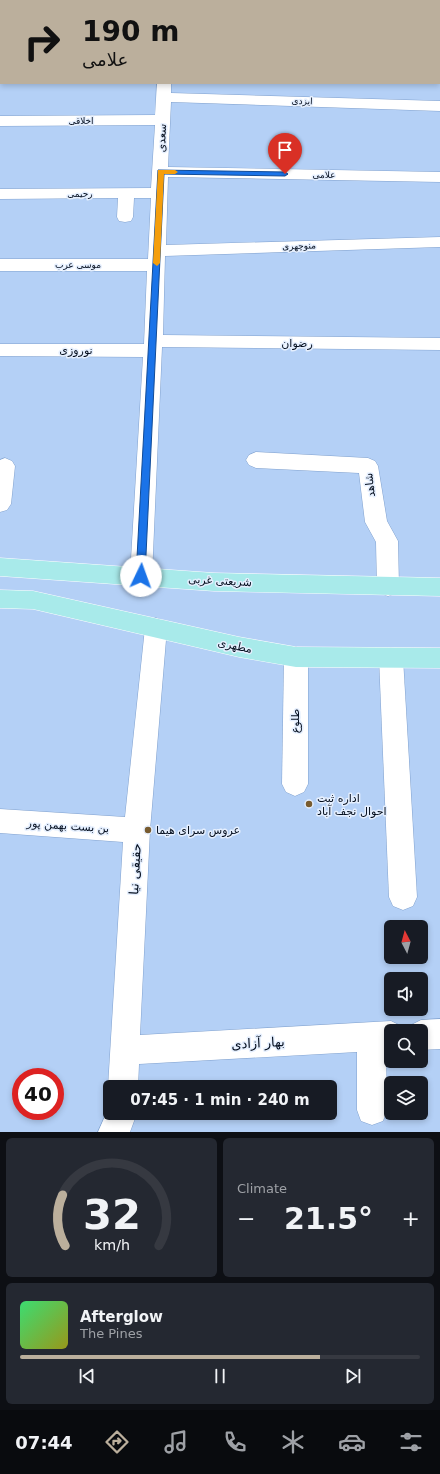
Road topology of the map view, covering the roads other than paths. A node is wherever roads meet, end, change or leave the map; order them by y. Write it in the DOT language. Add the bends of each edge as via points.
graph roads {
  1 [pos="164,90"];
  2 [pos="440,106"];
  3 [pos="163,120"];
  4 [pos="0,121"];
  5 [pos="160,172"];
  6 [pos="440,177"];
  7 [pos="126,193"];
  8 [pos="160,193"];
  9 [pos="0,194"];
  10 [pos="126,217"];
  11 [pos="440,242"];
  12 [pos="157,258"];
  13 [pos="0,265"];
  14 [pos="440,344"];
  15 [pos="153,346"];
  16 [pos="0,350"];
  17 [pos="256,460"];
  18 [pos="5,466"];
  19 [pos="0,504"];
  20 [pos="0,567"];
  21 [pos="141,576"];
  22 [pos="388,587"];
  23 [pos="440,588"];
  24 [pos="0,599"];
  25 [pos="156,628"];
  26 [pos="296,657"];
  27 [pos="391,658"];
  28 [pos="440,658"];
  29 [pos="295,784"];
  30 [pos="0,821"];
  31 [pos="137,830"];
  32 [pos="403,897"];
  33 [pos="440,1034"];
  34 [pos="428,1035"];
  35 [pos="381,1037"];
  36 [pos="125,1050"];
  37 [pos="123,1080"];
  38 [pos="372,1110"];
  39 [pos="120,1120"];
  40 [pos="113,1132"];
  1 -- 2 [label="street, ایزدی"];
  1 -- 3 [label="street, سعدی"];
  3 -- 4 [label="street, اخلاقی"];
  3 -- 5 [label="street, سعدی"];
  5 -- 6 [label="street, علامی"];
  5 -- 8 [label="street, سعدی"];
  7 -- 8 [label="street, رحیمی"];
  7 -- 9 [label="street, رحیمی"];
  7 -- 10 [label="street"];
  8 -- 12 [label="street, سعدی"];
  11 -- 12 [label="street, منوچهری"];
  12 -- 13 [label="street, موسی عرب"];
  12 -- 15 [label="street, سعدی"];
  14 -- 15 [label="street, رضوان"];
  15 -- 16 [label="street, نوروزی"];
  15 -- 21 [label="street, سعدی"];
  17 -- 22 [label="street, شاهد" via="368,466 376,522 387,541"];
  18 -- 19 [label="street"];
  20 -- 21 [label="main road, شریعتی غربی"];
  21 -- 22 [label="main road, شریعتی غربی" via="214,582"];
  22 -- 23 [label="main road, شریعتی غربی"];
  24 -- 25 [label="main road, مطهری" via="33,600"];
  25 -- 26 [label="main road, مطهری" via="239,648"];
  25 -- 31 [label="street, حقیقی نیا"];
  26 -- 27 [label="main road, مطهری"];
  26 -- 29 [label="street, طلوع"];
  27 -- 28 [label="main road, مطهری"];
  27 -- 32 [label="street"];
  30 -- 31 [label="street, بن بست بهمن پور"];
  31 -- 36 [label="street, حقیقی نیا"];
  33 -- 34 [label="street"];
  35 -- 36 [label="street, بهار آزادی"];
  35 -- 38 [label="street"];
  36 -- 37 [label="street, حقیقی نیا"];
  39 -- 40 [label="street"];
}
